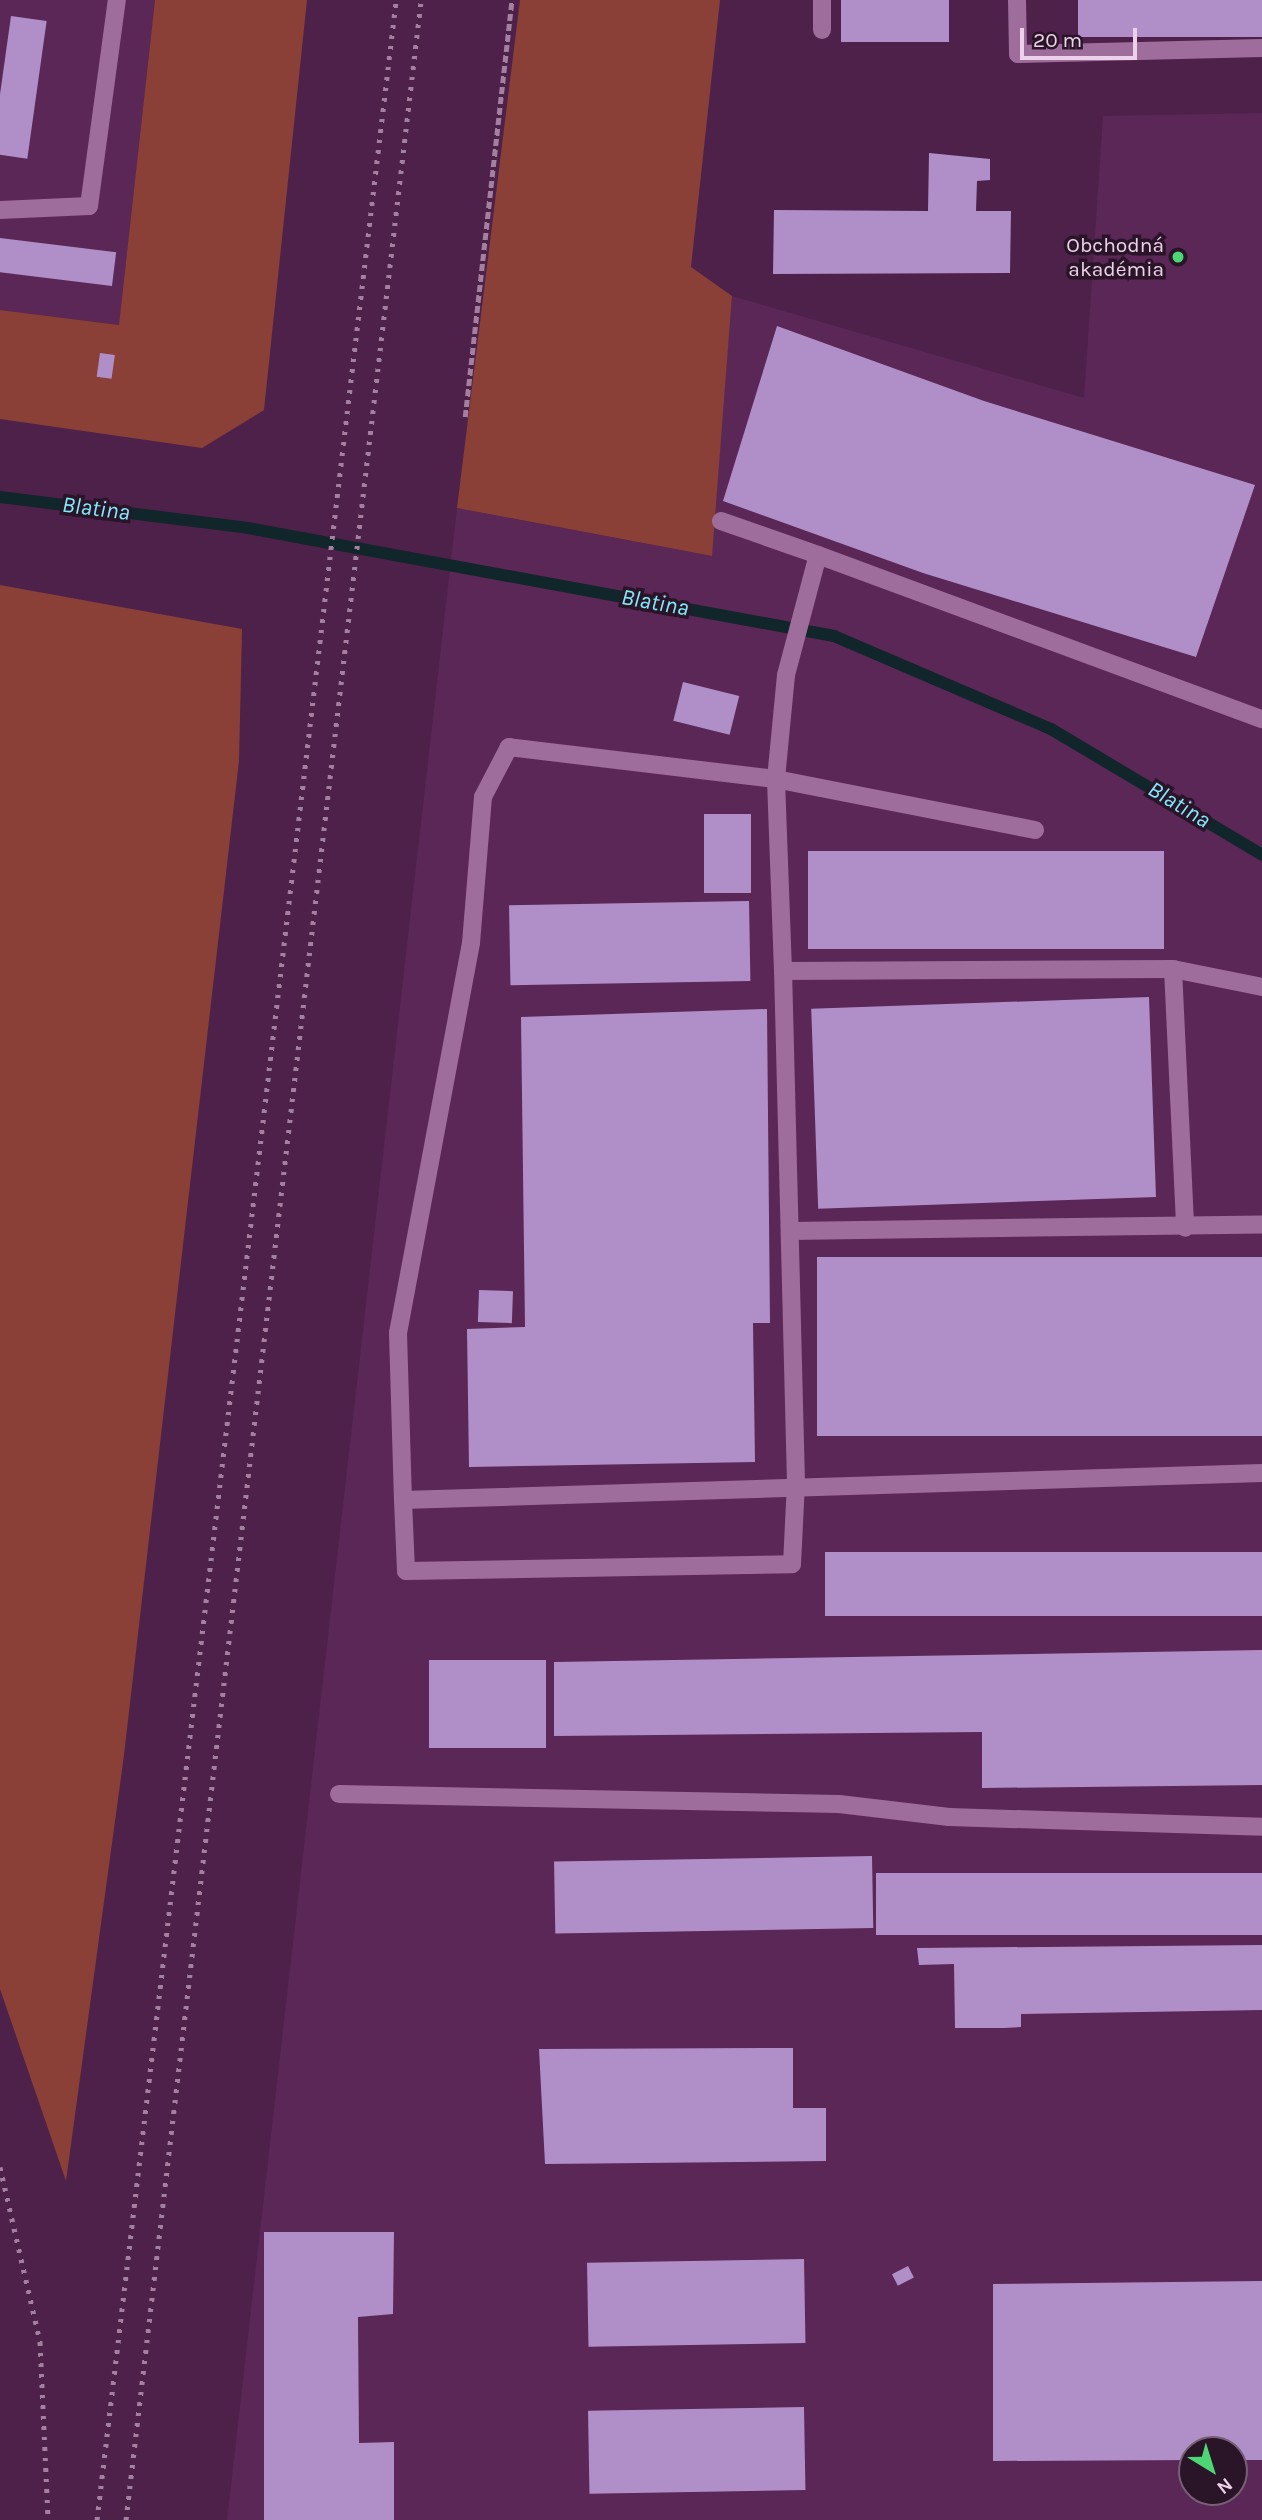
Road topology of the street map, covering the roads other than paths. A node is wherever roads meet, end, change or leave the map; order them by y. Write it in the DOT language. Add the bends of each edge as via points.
graph roads {
  1 [pos="117,0"];
  2 [pos="822,0"];
  3 [pos="1017,0"];
  4 [pos="822,30"];
  5 [pos="1262,48"];
  6 [pos="0,210"];
  7 [pos="721,520"];
  8 [pos="818,555"];
  9 [pos="1262,719"];
  10 [pos="776,779"];
  11 [pos="1035,830"];
  12 [pos="1173,969"];
  13 [pos="783,971"];
  14 [pos="1262,987"];
  15 [pos="1262,1224"];
  16 [pos="1185,1228"];
  17 [pos="790,1231"];
  18 [pos="1262,1473"];
  19 [pos="796,1483"];
  20 [pos="402,1500"];
  21 [pos="339,1794"];
  22 [pos="1262,1827"];
  1 -- 6 [label="lane" via="89,206"];
  2 -- 4 [label="lane"];
  3 -- 5 [label="lane" via="1017,54"];
  7 -- 8 [label="lane"];
  8 -- 9 [label="lane"];
  8 -- 10 [label="lane" via="786,675"];
  10 -- 11 [label="lane"];
  10 -- 13 [label="lane"];
  10 -- 20 [label="lane" via="509,747 488,787 471,943 398,1333"];
  12 -- 13 [label="lane"];
  12 -- 14 [label="lane"];
  12 -- 16 [label="lane"];
  13 -- 17 [label="lane"];
  15 -- 16 [label="lane"];
  16 -- 17 [label="lane"];
  17 -- 19 [label="lane"];
  18 -- 19 [label="lane"];
  19 -- 20 [label="lane"];
  19 -- 20 [label="lane" via="792,1564 406,1571"];
  21 -- 22 [label="lane" via="839,1804 949,1817"];
}
